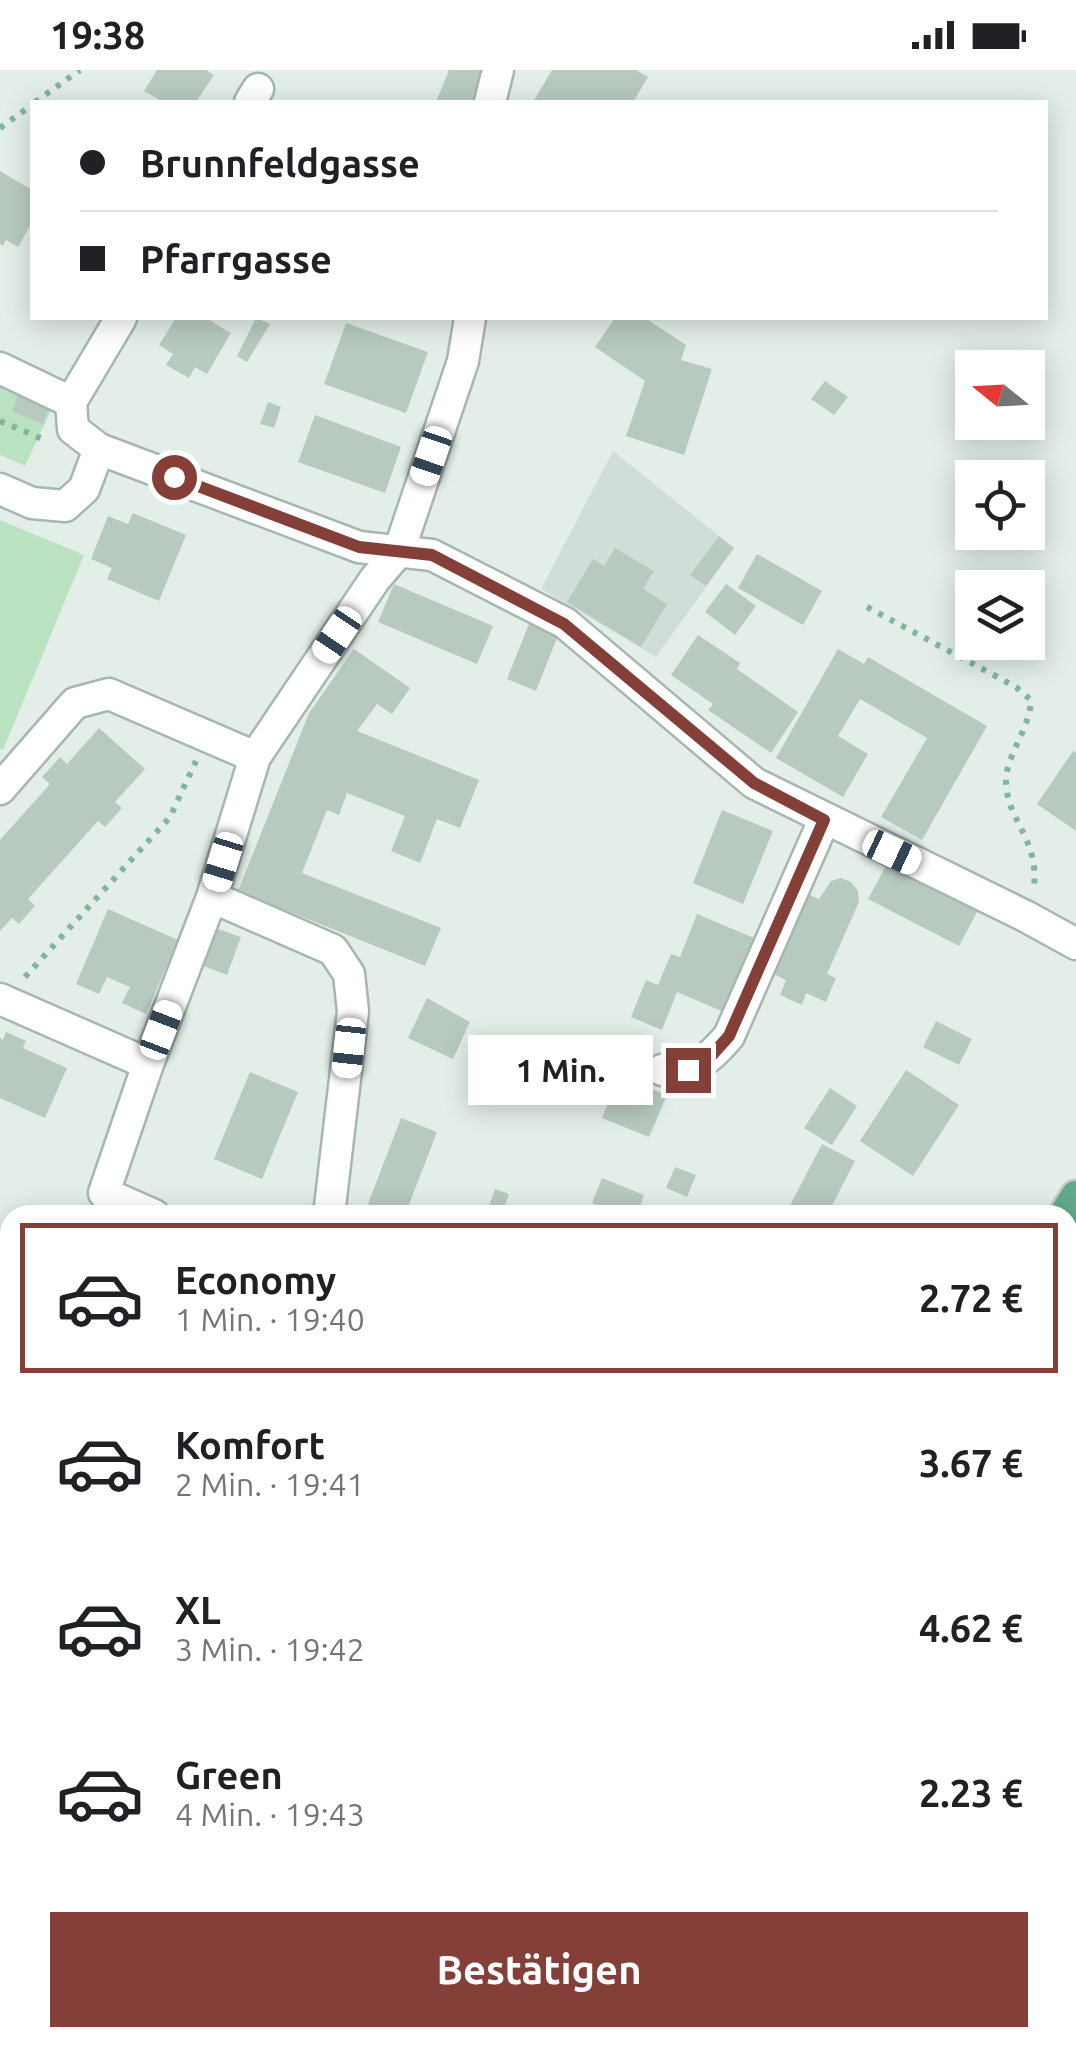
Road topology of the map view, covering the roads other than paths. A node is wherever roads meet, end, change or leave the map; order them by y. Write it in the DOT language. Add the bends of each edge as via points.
graph roads {
  1 [pos="498,70"];
  2 [pos="490,100"];
  3 [pos="121,320"];
  4 [pos="470,320"];
  5 [pos="0,368"];
  6 [pos="71,402"];
  7 [pos="99,449"];
  8 [pos="0,489"];
  9 [pos="399,550"];
  10 [pos="255,757"];
  11 [pos="0,789"];
  12 [pos="824,820"];
  13 [pos="212,897"];
  14 [pos="1076,944"];
  15 [pos="2,1000"];
  16 [pos="148,1064"];
  17 [pos="662,1070"];
  18 [pos="131,1205"];
  19 [pos="330,1205"];
  1 -- 2 [label="street"];
  3 -- 6 [label="street"];
  4 -- 9 [label="street" via="463,361"];
  5 -- 6 [label="street"];
  6 -- 7 [label="street" via="73,429"];
  7 -- 8 [label="street" via="84,488 65,506 32,503"];
  7 -- 9 [label="street" via="359,547"];
  9 -- 10 [label="street"];
  9 -- 12 [label="street" via="432,555 564,624 754,783"];
  10 -- 11 [label="street" via="109,694 75,703"];
  10 -- 13 [label="street"];
  12 -- 14 [label="street"];
  12 -- 17 [label="street" via="729,1036 688,1070"];
  13 -- 16 [label="street"];
  13 -- 19 [label="street" via="333,950 349,974 352,1011"];
  15 -- 16 [label="street"];
  16 -- 18 [label="street" via="104,1193"];
}
